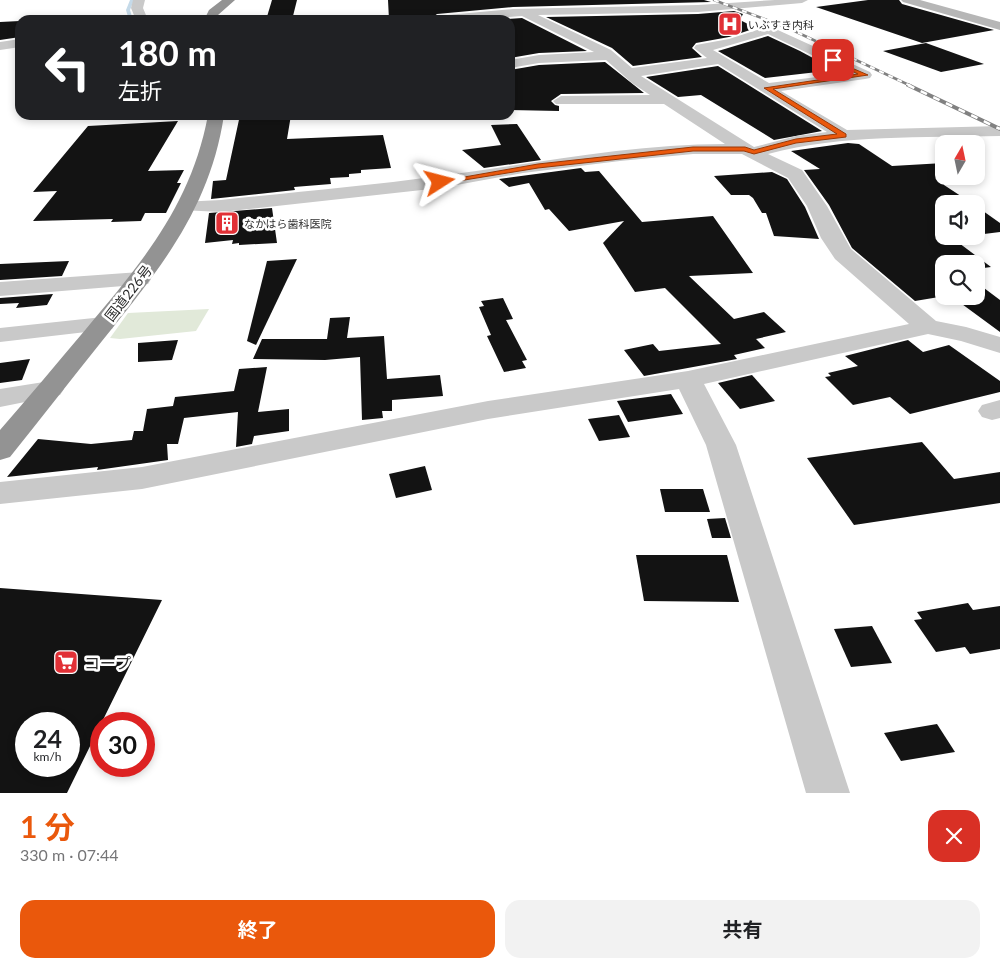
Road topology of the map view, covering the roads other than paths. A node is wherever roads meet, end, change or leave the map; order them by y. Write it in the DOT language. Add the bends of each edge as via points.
graph roads {
  1 [pos="139,0"];
  2 [pos="229,0"];
  3 [pos="802,0"];
  4 [pos="907,0"];
  5 [pos="471,3"];
  6 [pos="525,12"];
  7 [pos="495,14"];
  8 [pos="140,15"];
  9 [pos="212,15"];
  10 [pos="485,15"];
  11 [pos="1000,26"];
  12 [pos="15,44"];
  13 [pos="0,46"];
  14 [pos="608,55"];
  15 [pos="719,60"];
  16 [pos="515,63"];
  17 [pos="629,72"];
  18 [pos="767,88"];
  19 [pos="668,99"];
  20 [pos="561,101"];
  21 [pos="215,120"];
  22 [pos="1000,132"];
  23 [pos="844,135"];
  24 [pos="749,150"];
  25 [pos="188,206"];
  26 [pos="140,278"];
  27 [pos="0,289"];
  28 [pos="103,324"];
  29 [pos="928,327"];
  30 [pos="0,335"];
  31 [pos="1000,345"];
  32 [pos="688,379"];
  33 [pos="50,389"];
  34 [pos="0,398"];
  35 [pos="0,450"];
  36 [pos="0,493"];
  37 [pos="828,793"];
  1 -- 8 [label="street"];
  2 -- 9 [label="highway"];
  3 -- 6 [label="street" via="703,8"];
  4 -- 11 [label="street"];
  5 -- 7 [label="street"];
  6 -- 7 [label="street"];
  6 -- 14 [label="street"];
  7 -- 10 [label="street"];
  12 -- 13 [label="street"];
  14 -- 16 [label="street"];
  14 -- 17 [label="street"];
  15 -- 17 [label="street"];
  15 -- 18 [label="street"];
  15 -- 18 [label="street" via="701,48 770,30 865,75"];
  17 -- 19 [label="street"];
  18 -- 23 [label="street"];
  19 -- 20 [label="street"];
  19 -- 24 [label="street"];
  21 -- 25 [label="highway, 国道226号" via="211,145"];
  22 -- 23 [label="street"];
  23 -- 24 [label="street"];
  24 -- 25 [label="street" via="693,149 629,155 440,182 221,206"];
  24 -- 29 [label="street" via="794,174 817,206 843,254"];
  25 -- 26 [label="highway, 国道226号"];
  26 -- 27 [label="street"];
  26 -- 28 [label="highway, 国道226号"];
  28 -- 30 [label="street"];
  28 -- 33 [label="highway, 国道226号"];
  29 -- 31 [label="street"];
  29 -- 32 [label="street"];
  32 -- 36 [label="street" via="488,410 142,478"];
  32 -- 37 [label="street" via="721,445"];
  33 -- 34 [label="street"];
  33 -- 35 [label="highway, 国道226号"];
}
